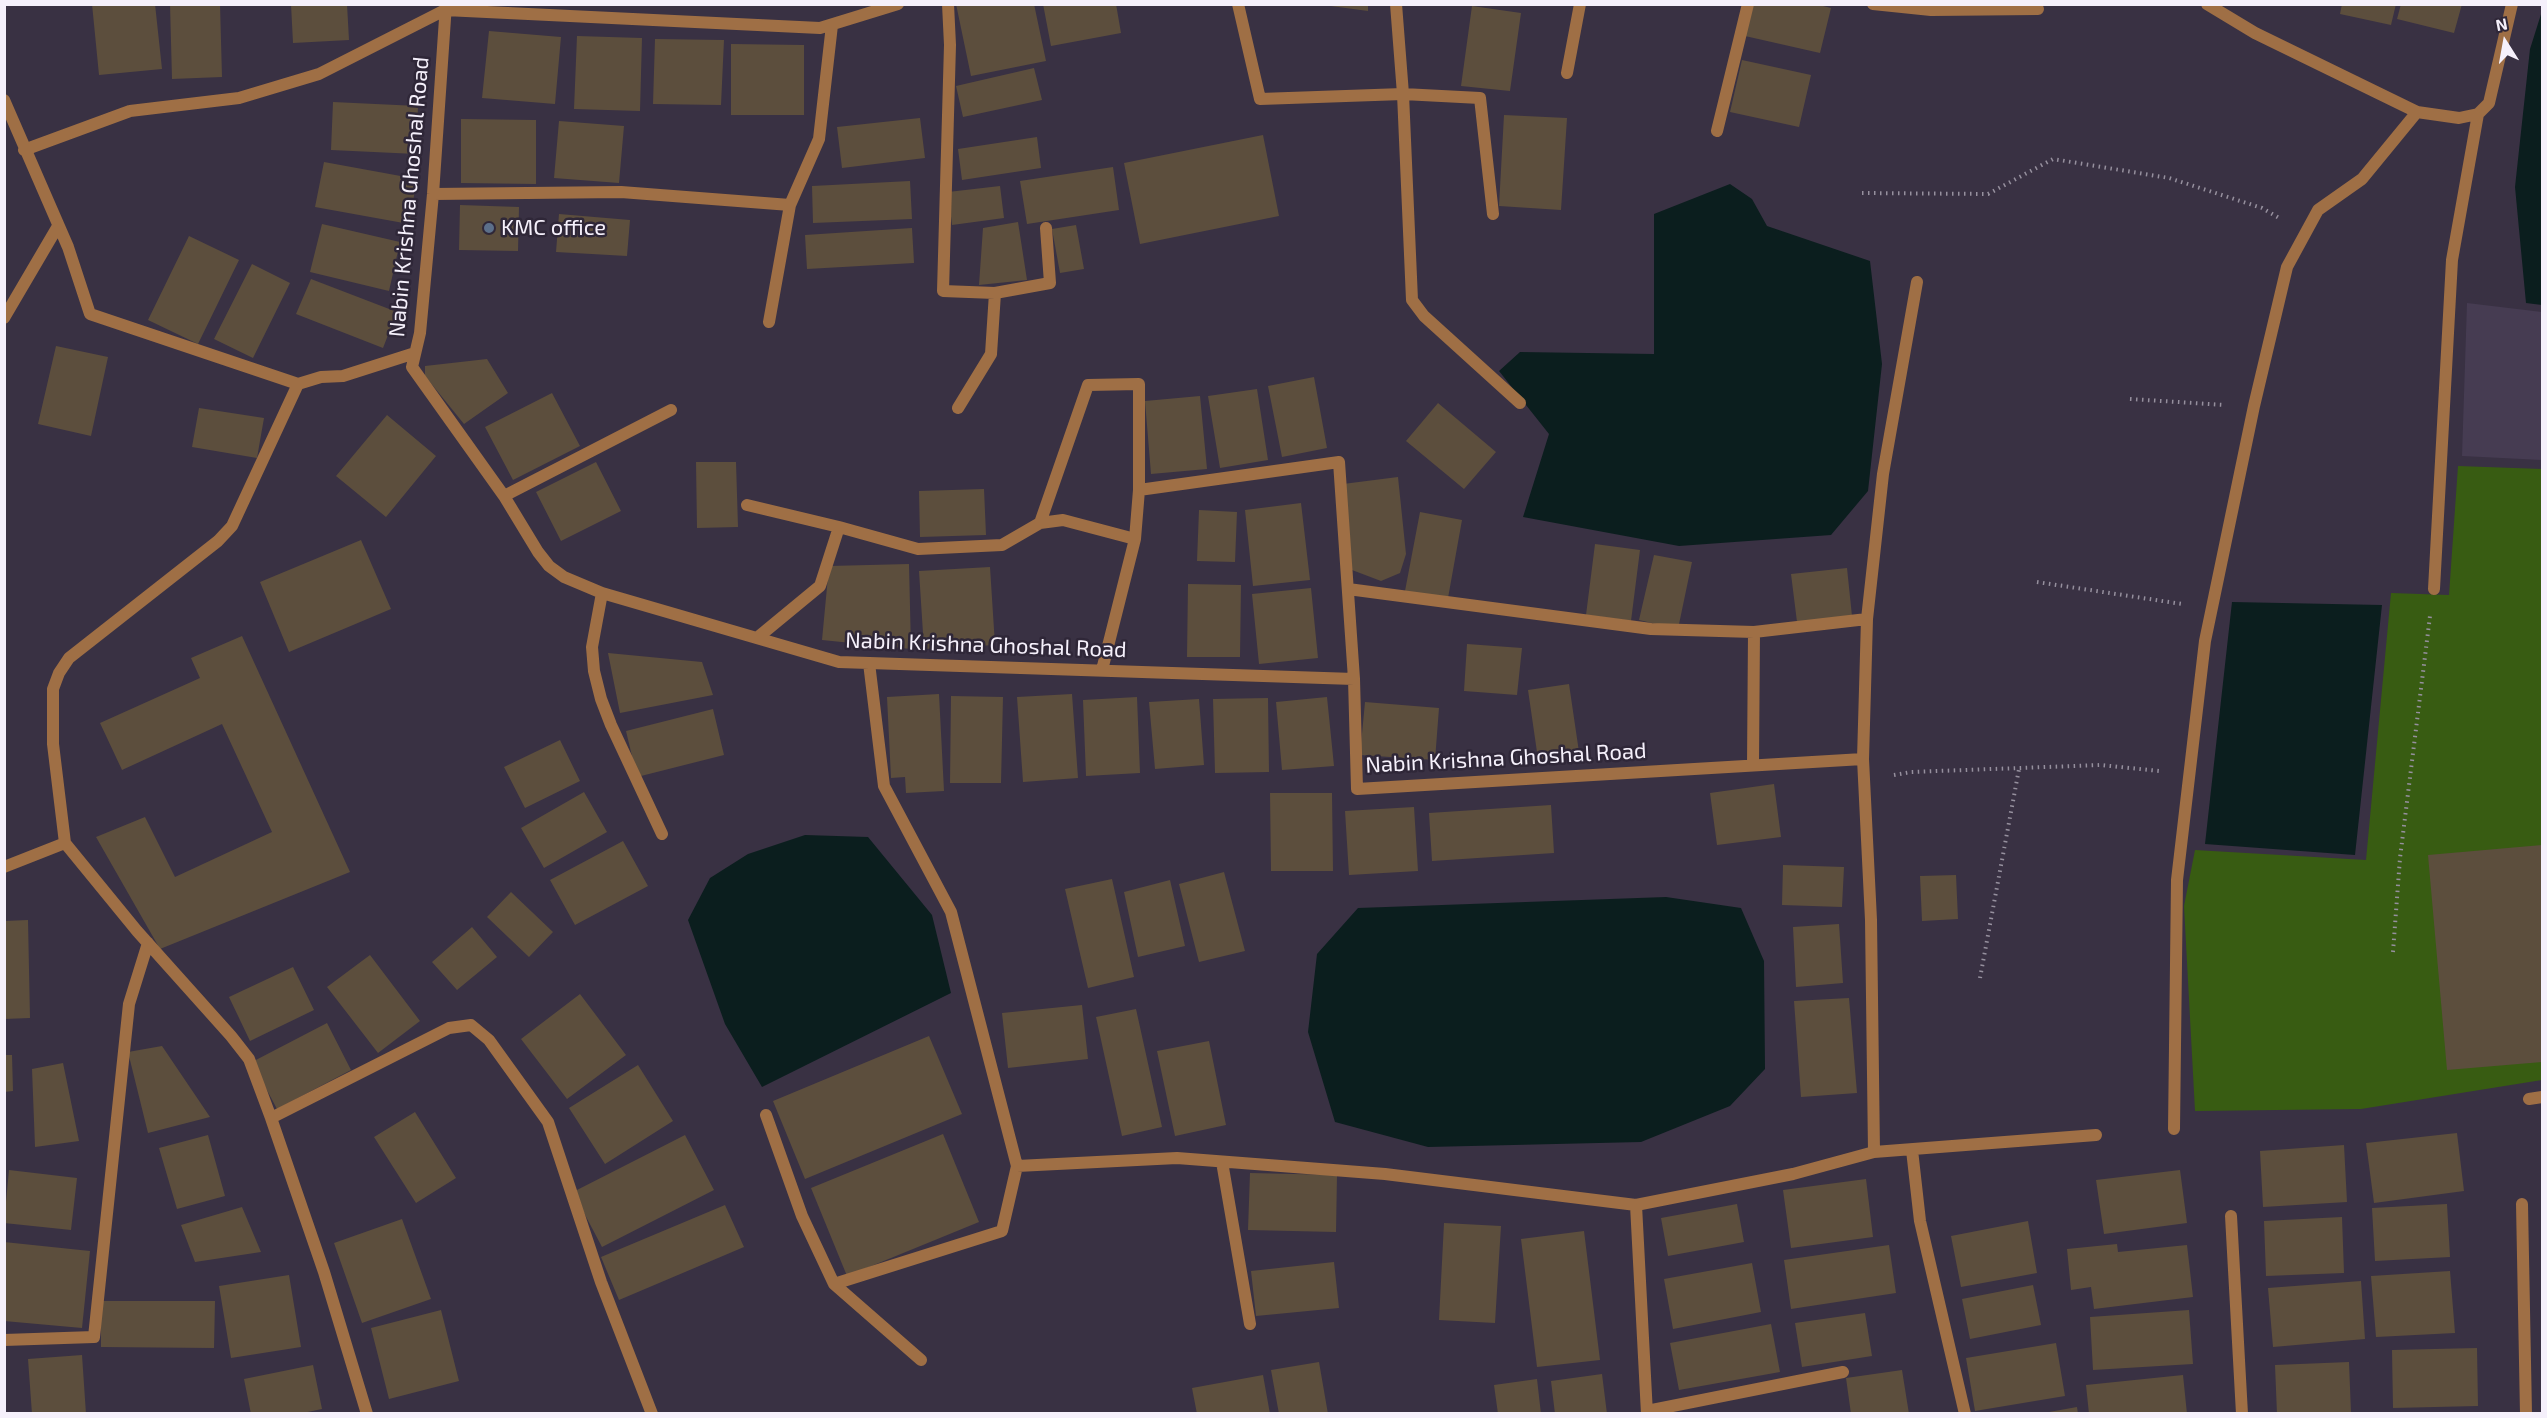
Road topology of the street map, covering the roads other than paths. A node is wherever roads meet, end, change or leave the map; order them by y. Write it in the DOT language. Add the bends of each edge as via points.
graph roads {
  1 [pos="898,4"];
  2 [pos="948,4"];
  3 [pos="1238,4"];
  4 [pos="1396,4"];
  5 [pos="1580,4"];
  6 [pos="1748,4"];
  7 [pos="1873,4"];
  8 [pos="2208,4"];
  9 [pos="2512,4"];
  10 [pos="446,7"];
  11 [pos="2038,9"];
  12 [pos="832,25"];
  13 [pos="1567,73"];
  14 [pos="1403,94"];
  15 [pos="4,100"];
  16 [pos="2417,112"];
  17 [pos="2478,114"];
  18 [pos="1717,131"];
  19 [pos="24,150"];
  20 [pos="433,194"];
  21 [pos="790,205"];
  22 [pos="1493,214"];
  23 [pos="58,226"];
  24 [pos="1046,228"];
  25 [pos="1917,282"];
  26 [pos="995,293"];
  27 [pos="4,318"];
  28 [pos="769,322"];
  29 [pos="415,353"];
  30 [pos="298,384"];
  31 [pos="1520,403"];
  32 [pos="958,408"];
  33 [pos="671,410"];
  34 [pos="1139,490"];
  35 [pos="504,496"];
  36 [pos="747,504"];
  37 [pos="1040,524"];
  38 [pos="839,526"];
  39 [pos="1136,539"];
  40 [pos="1348,589"];
  41 [pos="2434,589"];
  42 [pos="602,593"];
  43 [pos="1867,619"];
  44 [pos="1754,632"];
  45 [pos="757,638"];
  46 [pos="869,663"];
  47 [pos="1102,670"];
  48 [pos="1354,679"];
  49 [pos="1863,759"];
  50 [pos="1753,765"];
  51 [pos="663,834"];
  52 [pos="65,843"];
  53 [pos="4,867"];
  54 [pos="148,943"];
  55 [pos="2542,1096"];
  56 [pos="2529,1099"];
  57 [pos="766,1115"];
  58 [pos="272,1118"];
  59 [pos="2174,1129"];
  60 [pos="2096,1135"];
  61 [pos="1912,1150"];
  62 [pos="1874,1152"];
  63 [pos="1222,1162"];
  64 [pos="1017,1166"];
  65 [pos="2522,1204"];
  66 [pos="1636,1205"];
  67 [pos="2231,1216"];
  68 [pos="834,1284"];
  69 [pos="1250,1324"];
  70 [pos="4,1340"];
  71 [pos="921,1360"];
  72 [pos="1843,1372"];
  73 [pos="1647,1412"];
  74 [pos="367,1413"];
  75 [pos="652,1413"];
  76 [pos="1965,1413"];
  77 [pos="2242,1413"];
  78 [pos="2526,1413"];
  1 -- 12 [label="street"];
  2 -- 26 [label="street" via="943,291"];
  3 -- 14 [label="street" via="1260,99"];
  4 -- 14 [label="street"];
  5 -- 13 [label="street"];
  6 -- 18 [label="street"];
  7 -- 11 [label="street" via="1931,10"];
  8 -- 16 [label="street" via="2255,33"];
  9 -- 17 [label="street" via="2488,103"];
  10 -- 12 [label="street" via="820,28"];
  10 -- 19 [label="street" via="319,74 239,98 130,111"];
  10 -- 20 [label="street, Nabin Krishna Ghoshal Road"];
  12 -- 21 [label="street" via="819,139"];
  14 -- 22 [label="street" via="1480,98"];
  14 -- 31 [label="street" via="1412,300 1424,316"];
  15 -- 19 [label="street"];
  16 -- 17 [label="street" via="2459,118"];
  16 -- 59 [label="street" via="2362,179 2318,210 2287,267 2205,641 2177,880"];
  17 -- 41 [label="street" via="2452,261"];
  19 -- 23 [label="street"];
  20 -- 21 [label="street" via="621,192"];
  20 -- 29 [label="street, Nabin Krishna Ghoshal Road"];
  21 -- 28 [label="street"];
  23 -- 27 [label="street"];
  23 -- 30 [label="street" via="90,314"];
  24 -- 26 [label="street" via="1050,283"];
  25 -- 43 [label="street" via="1883,474"];
  26 -- 32 [label="street" via="991,354"];
  29 -- 30 [label="street" via="343,376"];
  29 -- 35 [label="street, Nabin Krishna Ghoshal Road" via="412,367"];
  30 -- 52 [label="street" via="232,526 69,658 59,673 53,689 53,744"];
  33 -- 35 [label="street"];
  34 -- 37 [label="street" via="1139,384 1088,385"];
  34 -- 39 [label="street"];
  34 -- 40 [label="street" via="1339,462"];
  35 -- 42 [label="street, Nabin Krishna Ghoshal Road" via="549,566"];
  36 -- 38 [label="street"];
  37 -- 38 [label="street" via="1002,545 918,549"];
  37 -- 39 [label="street" via="1064,520"];
  38 -- 45 [label="street" via="819,585"];
  39 -- 47 [label="street"];
  40 -- 44 [label="street" via="1650,629"];
  40 -- 48 [label="street"];
  42 -- 45 [label="street, Nabin Krishna Ghoshal Road"];
  42 -- 51 [label="street" via="592,647 601,699"];
  43 -- 44 [label="street"];
  43 -- 49 [label="street"];
  44 -- 50 [label="street"];
  45 -- 46 [label="street, Nabin Krishna Ghoshal Road" via="838,662"];
  46 -- 47 [label="street, Nabin Krishna Ghoshal Road"];
  46 -- 64 [label="street" via="884,786 951,912"];
  47 -- 48 [label="street, Nabin Krishna Ghoshal Road"];
  48 -- 50 [label="street, Nabin Krishna Ghoshal Road" via="1357,789"];
  49 -- 50 [label="street, Nabin Krishna Ghoshal Road"];
  49 -- 62 [label="street" via="1871,920"];
  52 -- 53 [label="street"];
  52 -- 54 [label="street"];
  54 -- 58 [label="street" via="249,1059"];
  54 -- 70 [label="street" via="129,1004 94,1336"];
  55 -- 56 [label="street"];
  57 -- 68 [label="street" via="802,1216"];
  58 -- 74 [label="street"];
  58 -- 75 [label="street" via="449,1028 471,1025 489,1040 548,1122 601,1282"];
  60 -- 61 [label="street"];
  61 -- 62 [label="street"];
  61 -- 76 [label="street" via="1920,1221"];
  62 -- 66 [label="street"];
  63 -- 64 [label="street" via="1178,1158"];
  63 -- 66 [label="street" via="1385,1174"];
  63 -- 69 [label="street"];
  64 -- 68 [label="street" via="1002,1231"];
  65 -- 78 [label="street"];
  66 -- 73 [label="street"];
  67 -- 77 [label="street"];
  68 -- 71 [label="street"];
  72 -- 73 [label="street"];
}
